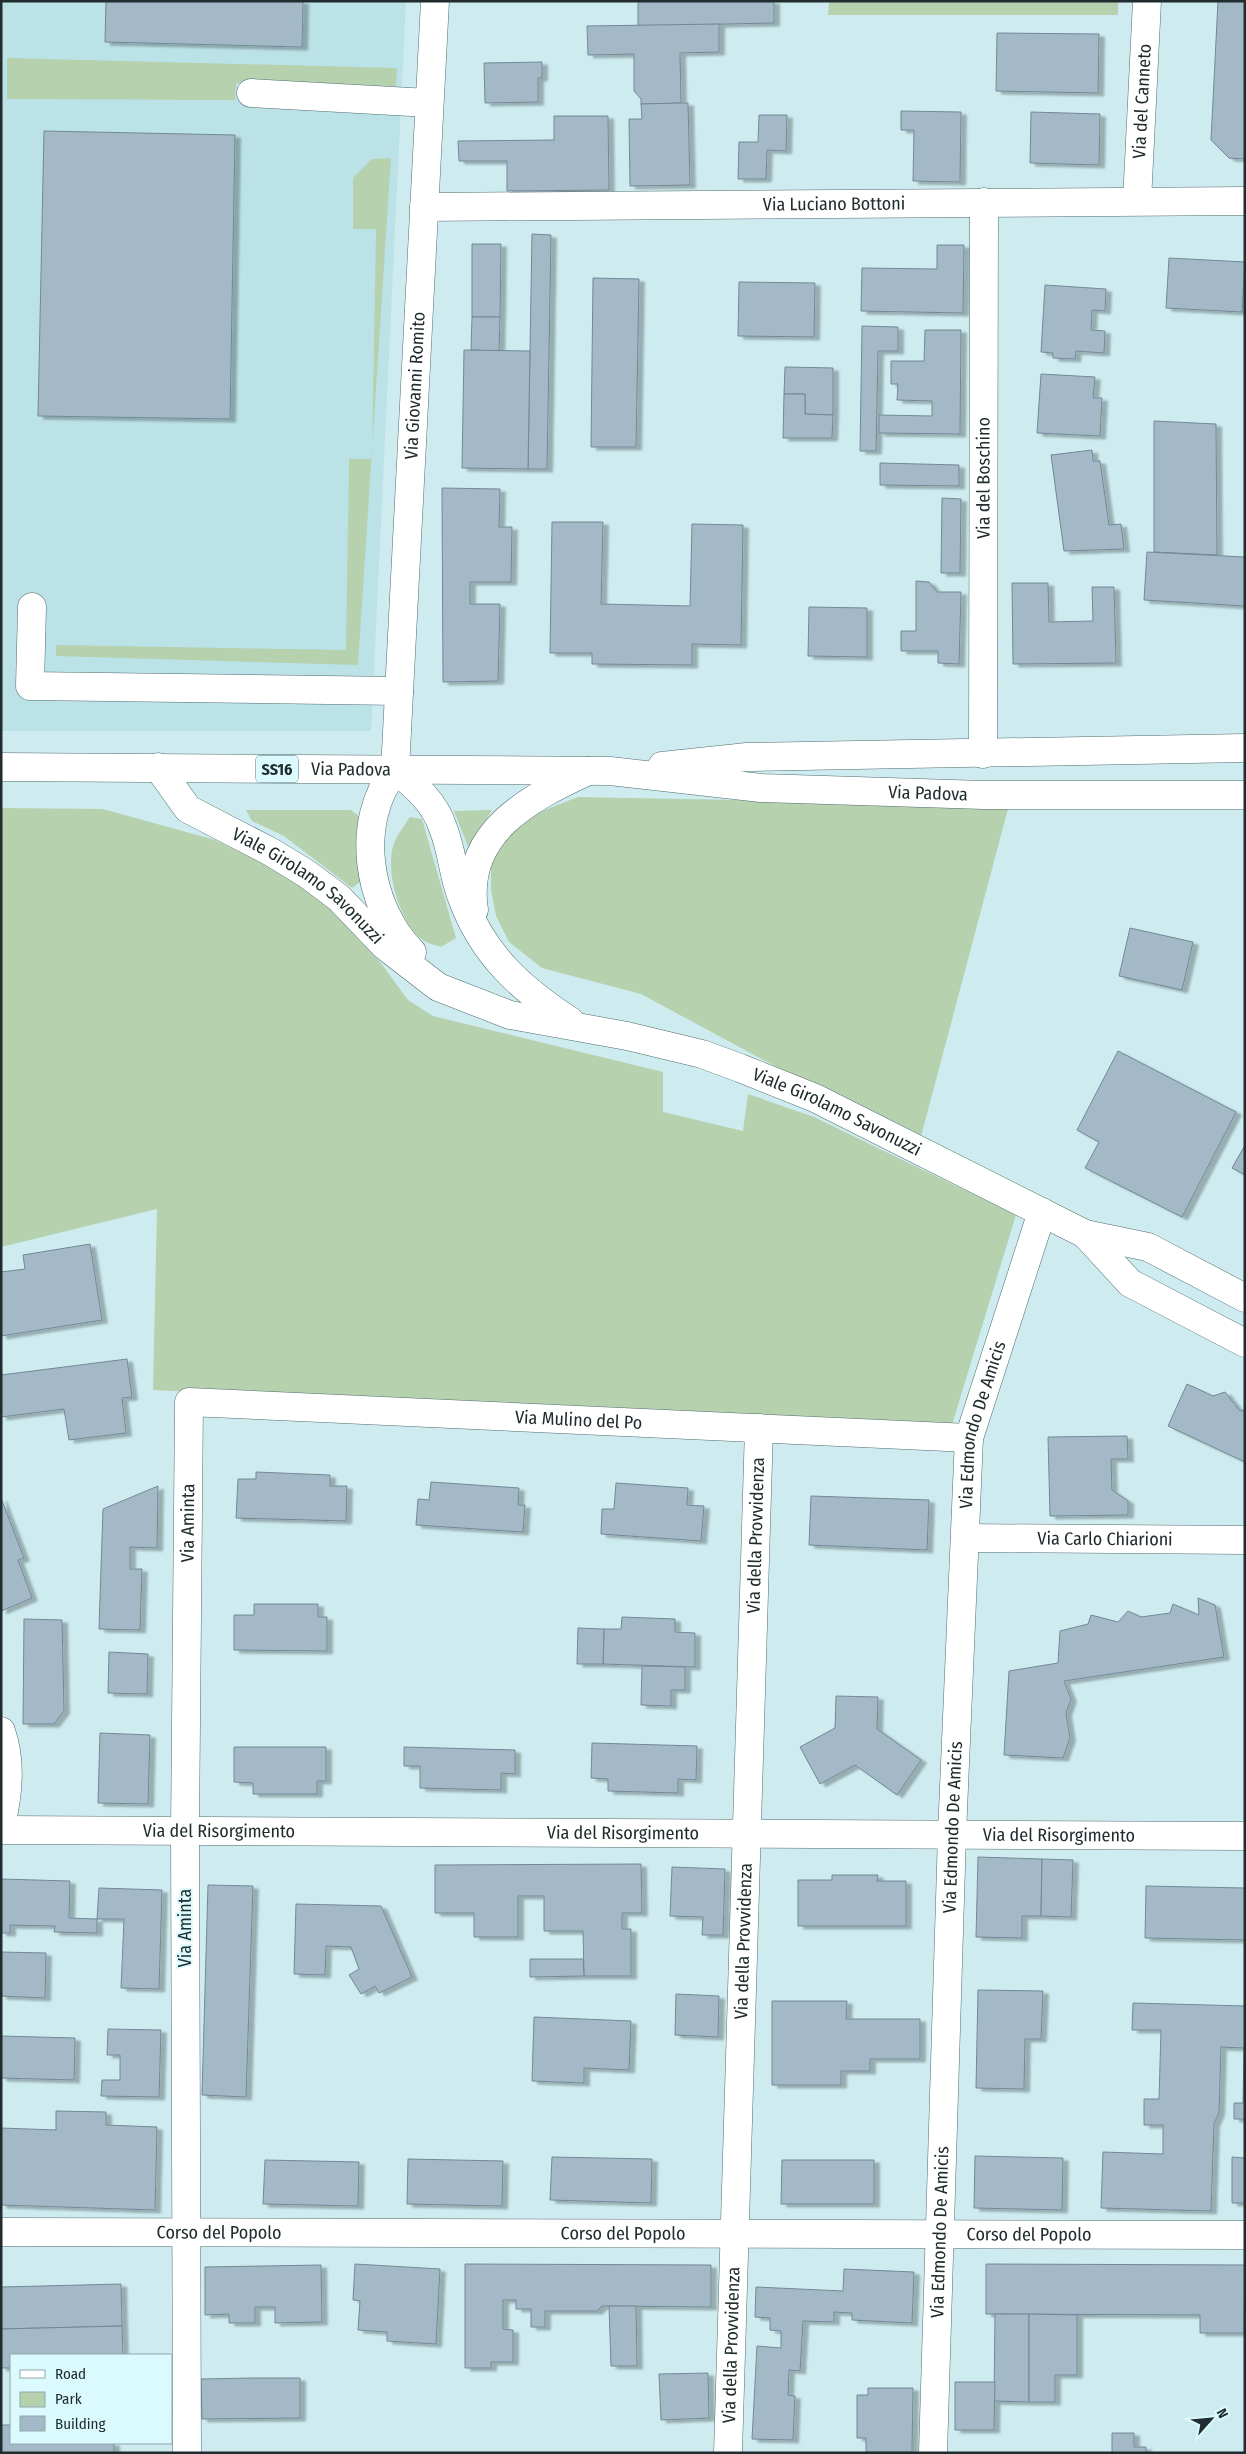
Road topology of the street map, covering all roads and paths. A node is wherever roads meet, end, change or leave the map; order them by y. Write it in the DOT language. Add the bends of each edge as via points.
graph roads {
  1 [pos="434,1"];
  2 [pos="1147,1"];
  3 [pos="251,93"];
  4 [pos="429,103"];
  5 [pos="1137,201"];
  6 [pos="1245,201"];
  7 [pos="984,202"];
  8 [pos="424,207"];
  9 [pos="32,607"];
  10 [pos="399,691"];
  11 [pos="1245,748"];
  12 [pos="983,754"];
  13 [pos="1,767"];
  14 [pos="158,767"];
  15 [pos="395,770"];
  16 [pos="599,771"];
  17 [pos="984,795"];
  18 [pos="1245,795"];
  19 [pos="476,928"];
  20 [pos="466,996"];
  21 [pos="577,1026"];
  22 [pos="1042,1212"];
  23 [pos="1085,1234"];
  24 [pos="1245,1298"];
  25 [pos="1245,1344"];
  26 [pos="190,1402"];
  27 [pos="759,1428"];
  28 [pos="969,1438"];
  29 [pos="965,1538"];
  30 [pos="1245,1540"];
  31 [pos="1,1731"];
  32 [pos="1,1828"];
  33 [pos="186,1830"];
  34 [pos="747,1834"];
  35 [pos="952,1834"];
  36 [pos="1245,1836"];
  37 [pos="1,2232"];
  38 [pos="185,2232"];
  39 [pos="735,2234"];
  40 [pos="940,2234"];
  41 [pos="1245,2235"];
  42 [pos="187,2453"];
  43 [pos="728,2453"];
  44 [pos="933,2453"];
  1 -- 4 [label="street, Via Giovanni Romito"];
  2 -- 5 [label="street, Via del Canneto"];
  3 -- 4 [label="street"];
  4 -- 8 [label="street, Via Giovanni Romito"];
  5 -- 6 [label="street, Via Luciano Bottoni"];
  5 -- 7 [label="street, Via Luciano Bottoni"];
  7 -- 8 [label="street, Via Luciano Bottoni"];
  7 -- 12 [label="street, Via del Boschino"];
  8 -- 10 [label="street, Via Giovanni Romito"];
  9 -- 10 [label="street" via="30,686"];
  10 -- 15 [label="street, Via Giovanni Romito"];
  11 -- 12 [label="street, Via Padova"];
  12 -- 16 [label="street, Via Padova" via="746,757"];
  12 -- 17 [label="street, Via del Boschino"];
  13 -- 14 [label="street, Via Padova / SS16"];
  14 -- 15 [label="street, Via Padova / SS16"];
  14 -- 20 [label="street, Viale Girolamo Savonuzzi" via="188,809 307,874 340,898 407,965 438,987"];
  15 -- 16 [label="street, Via Padova / SS16"];
  15 -- 19 [label="street, Viale Girolamo Savonuzzi" via="422,792 434,809 443,827 462,898"];
  15 -- 20 [label="street, Viale Girolamo Savonuzzi" via="383,786 373,821 371,851 379,901 402,942"];
  16 -- 17 [label="street, Via Padova" via="761,788"];
  16 -- 19 [label="street, Viale Girolamo Savonuzzi" via="547,789 496,830 476,861 472,900"];
  17 -- 18 [label="street, Via Padova"];
  19 -- 21 [label="street, Viale Girolamo Savonuzzi" via="516,982"];
  20 -- 21 [label="street, Viale Girolamo Savonuzzi" via="510,1015"];
  21 -- 22 [label="street, Viale Girolamo Savonuzzi" via="684,1050 740,1068 814,1098"];
  22 -- 23 [label="street, Viale Girolamo Savonuzzi"];
  22 -- 28 [label="street, Via Edmondo De Amicis"];
  23 -- 24 [label="street, Viale Girolamo Savonuzzi" via="1148,1247"];
  23 -- 25 [label="street, Viale Girolamo Savonuzzi" via="1130,1283"];
  26 -- 27 [label="street, Via Mulino del Po"];
  26 -- 33 [label="street, Via Aminta"];
  27 -- 28 [label="street, Via Mulino del Po"];
  27 -- 34 [label="street, Via della Provvidenza"];
  28 -- 29 [label="street, Via Edmondo De Amicis"];
  29 -- 30 [label="street, Via Carlo Chiarioni"];
  29 -- 35 [label="street, Via Edmondo De Amicis"];
  31 -- 32 [label="street" via="8,1765 8,1793"];
  32 -- 33 [label="street, Via del Risorgimento"];
  33 -- 34 [label="street, Via del Risorgimento"];
  33 -- 38 [label="street, Via Aminta"];
  34 -- 35 [label="street, Via del Risorgimento"];
  34 -- 39 [label="street, Via della Provvidenza"];
  35 -- 36 [label="street, Via del Risorgimento"];
  35 -- 40 [label="street, Via Edmondo De Amicis"];
  37 -- 38 [label="street, Corso del Popolo"];
  38 -- 39 [label="street, Corso del Popolo"];
  38 -- 42 [label="street, Via Aminta"];
  39 -- 40 [label="street, Corso del Popolo"];
  39 -- 43 [label="street, Via della Provvidenza"];
  40 -- 41 [label="street, Corso del Popolo"];
  40 -- 44 [label="street, Via Edmondo De Amicis"];
}
